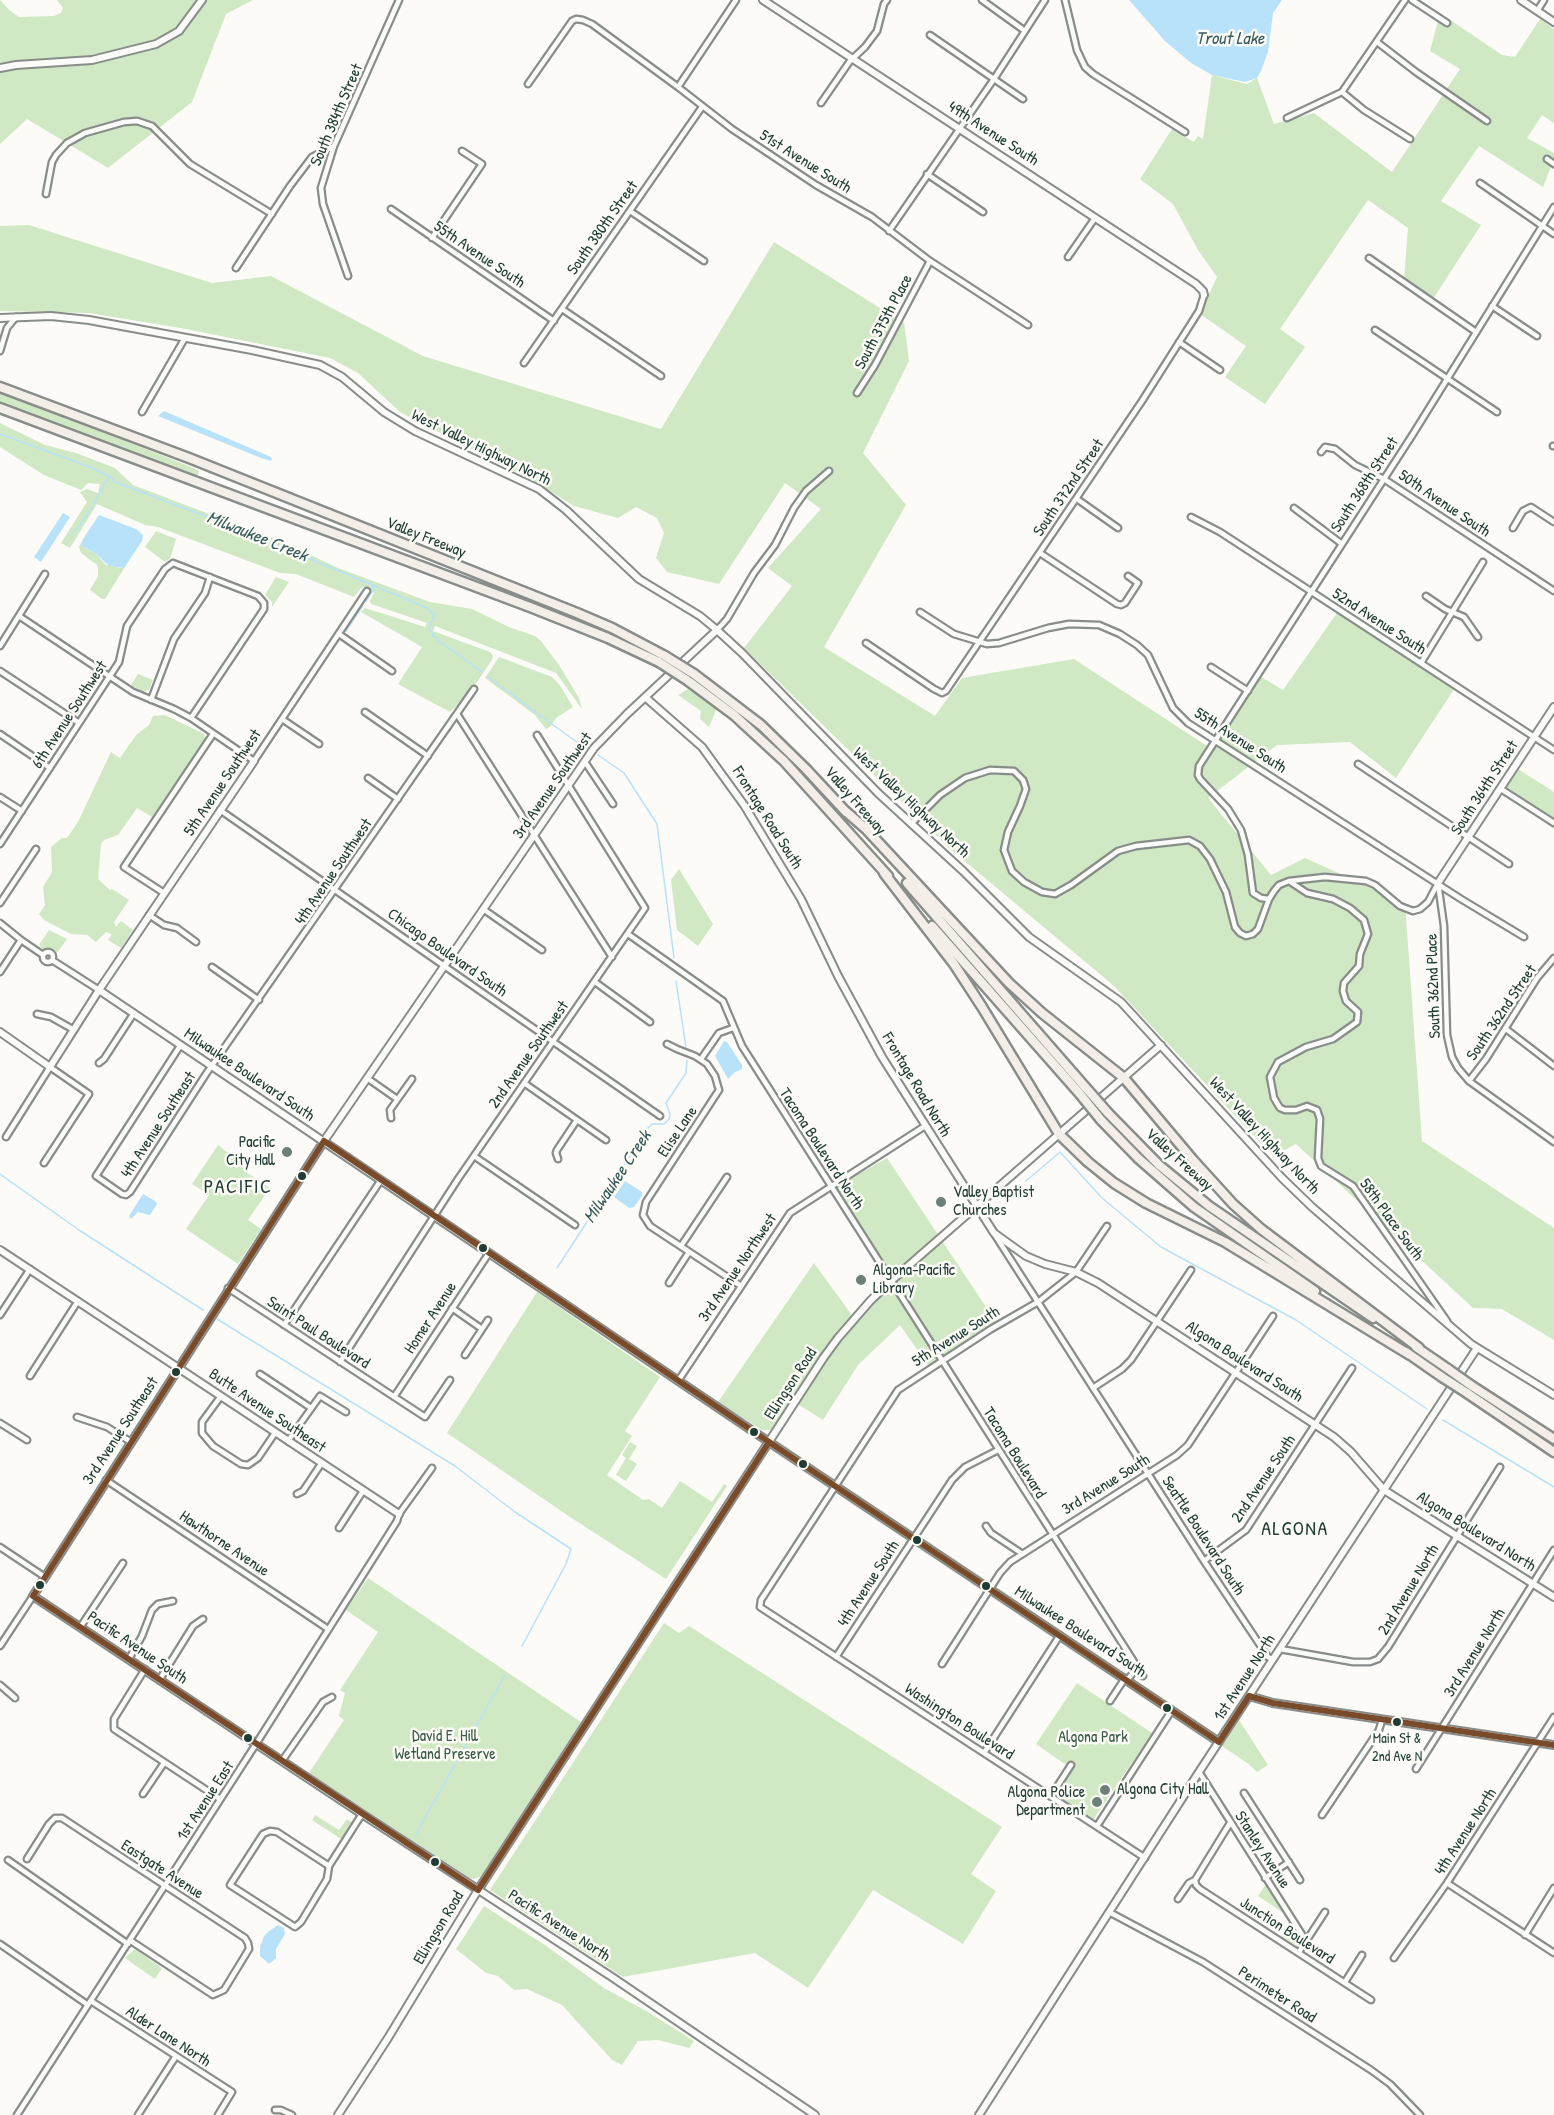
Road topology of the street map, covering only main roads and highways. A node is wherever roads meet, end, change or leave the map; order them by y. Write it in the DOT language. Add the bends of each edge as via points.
graph roads {
  1 [pos="0,385"];
  2 [pos="0,410"];
  3 [pos="662,659"];
  4 [pos="690,677"];
  5 [pos="843,809"];
  6 [pos="884,873"];
  7 [pos="1083,1091"];
  8 [pos="1105,1116"];
  9 [pos="1419,1348"];
  10 [pos="1410,1355"];
  11 [pos="1445,1373"];
  12 [pos="1470,1390"];
  13 [pos="1554,1439"];
  14 [pos="1554,1452"];
  1 -- 3 [label="highway, Valley Freeway" via="576,613 612,628"];
  2 -- 3 [label="highway, Valley Freeway"];
  3 -- 4 [label="highway, Valley Freeway, bridge"];
  4 -- 5 [label="highway, Valley Freeway" via="761,725"];
  4 -- 6 [label="highway, Valley Freeway" via="784,761"];
  5 -- 7 [label="highway, Valley Freeway"];
  5 -- 9 [label="highway" via="1009,983 1124,1078 1233,1204"];
  6 -- 7 [label="highway, Valley Freeway"];
  6 -- 10 [label="highway" via="977,998 1059,1134 1088,1162 1130,1193 1225,1242"];
  7 -- 8 [label="highway, Valley Freeway, bridge"];
  8 -- 9 [label="highway, Valley Freeway" via="1209,1206"];
  8 -- 10 [label="highway, Valley Freeway" via="1138,1158 1194,1207"];
  9 -- 11 [label="highway, Valley Freeway"];
  10 -- 11 [label="highway, Valley Freeway"];
  11 -- 12 [label="highway, Valley Freeway, bridge"];
  12 -- 13 [label="highway, Valley Freeway"];
  12 -- 14 [label="highway, Valley Freeway"];
}
